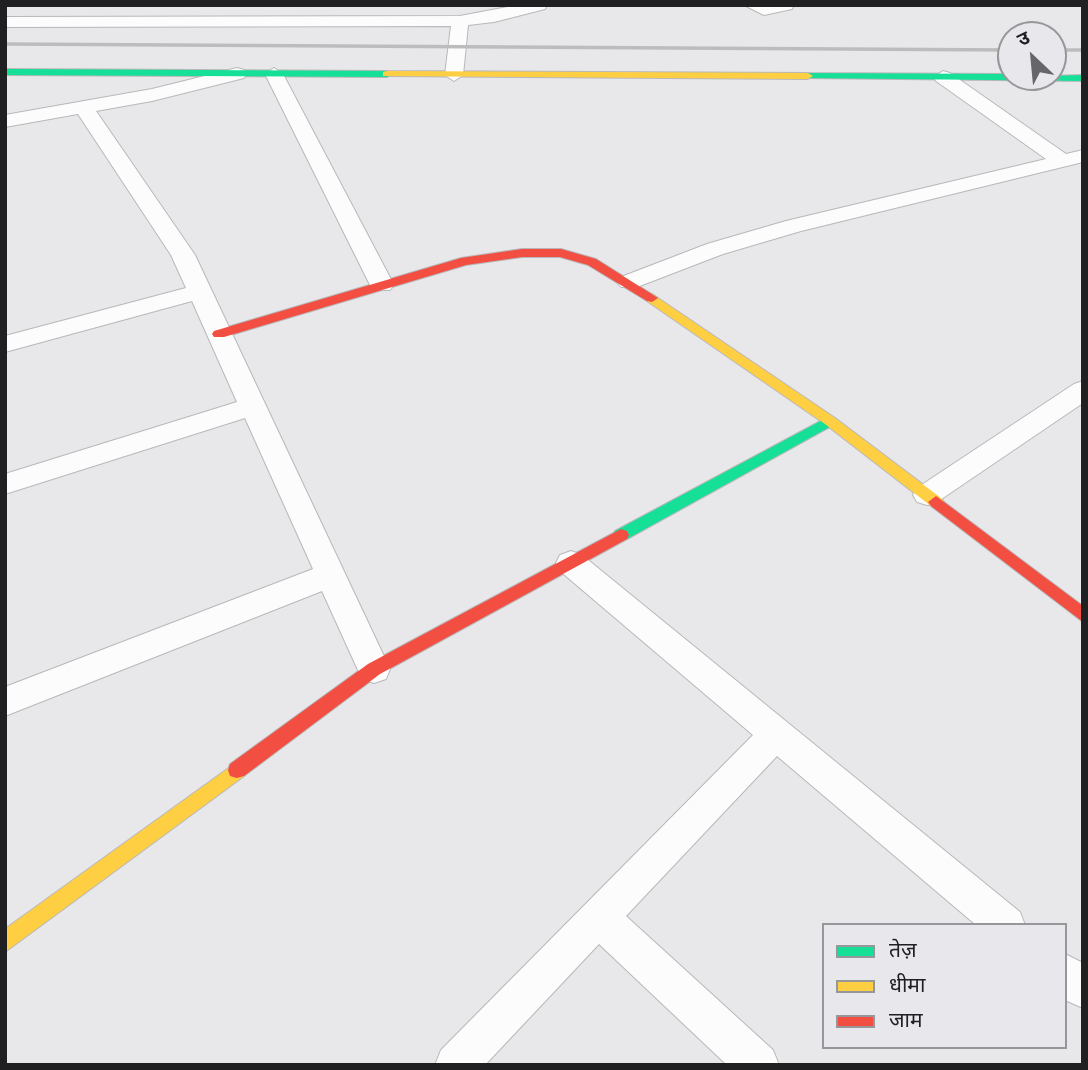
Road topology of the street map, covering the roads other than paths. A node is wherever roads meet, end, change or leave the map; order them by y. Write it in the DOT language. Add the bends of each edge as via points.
graph roads {
  1 [pos="66,5"];
  2 [pos="539,5"];
  3 [pos="752,5"];
  4 [pos="786,5"];
  5 [pos="460,21"];
  6 [pos="5,22"];
  7 [pos="77,22"];
  8 [pos="5,72"];
  9 [pos="237,74"];
  10 [pos="274,74"];
  11 [pos="454,75"];
  12 [pos="943,77"];
  13 [pos="1083,78"];
  14 [pos="84,108"];
  15 [pos="5,121"];
  16 [pos="1073,159"];
  17 [pos="629,282"];
  18 [pos="382,285"];
  19 [pos="200,292"];
  20 [pos="219,334"];
  21 [pos="5,344"];
  22 [pos="1083,390"];
  23 [pos="253,406"];
  24 [pos="830,421"];
  25 [pos="5,484"];
  26 [pos="927,495"];
  27 [pos="571,563"];
  28 [pos="330,575"];
  29 [pos="1083,615"];
  30 [pos="374,669"];
  31 [pos="5,702"];
  32 [pos="776,734"];
  33 [pos="598,917"];
  34 [pos="1004,923"];
  35 [pos="5,942"];
  36 [pos="1067,976"];
  37 [pos="1083,988"];
  38 [pos="456,1065"];
  39 [pos="758,1065"];
  1 -- 7 [label="street"];
  2 -- 5 [label="street"];
  3 -- 4 [label="street" via="764,10"];
  5 -- 7 [label="street"];
  5 -- 11 [label="street"];
  6 -- 7 [label="street"];
  8 -- 9 [label="street"];
  9 -- 10 [label="street"];
  9 -- 14 [label="street"];
  10 -- 11 [label="street"];
  10 -- 18 [label="street"];
  11 -- 12 [label="street"];
  12 -- 13 [label="street"];
  12 -- 16 [label="street"];
  14 -- 15 [label="street"];
  14 -- 19 [label="street" via="183,255"];
  16 -- 17 [label="street" via="794,226 715,249"];
  17 -- 18 [label="street" via="592,262 561,253 522,253 465,261"];
  17 -- 24 [label="street"];
  18 -- 20 [label="street"];
  19 -- 20 [label="street"];
  19 -- 21 [label="street"];
  20 -- 23 [label="street"];
  22 -- 26 [label="street"];
  23 -- 25 [label="street"];
  23 -- 28 [label="street"];
  24 -- 26 [label="street"];
  24 -- 27 [label="street"];
  26 -- 29 [label="street"];
  27 -- 30 [label="street"];
  27 -- 32 [label="street"];
  28 -- 30 [label="street"];
  28 -- 31 [label="street"];
  30 -- 35 [label="street"];
  32 -- 33 [label="street"];
  32 -- 34 [label="street"];
  33 -- 38 [label="street"];
  33 -- 39 [label="street"];
  36 -- 37 [label="street"];
}
